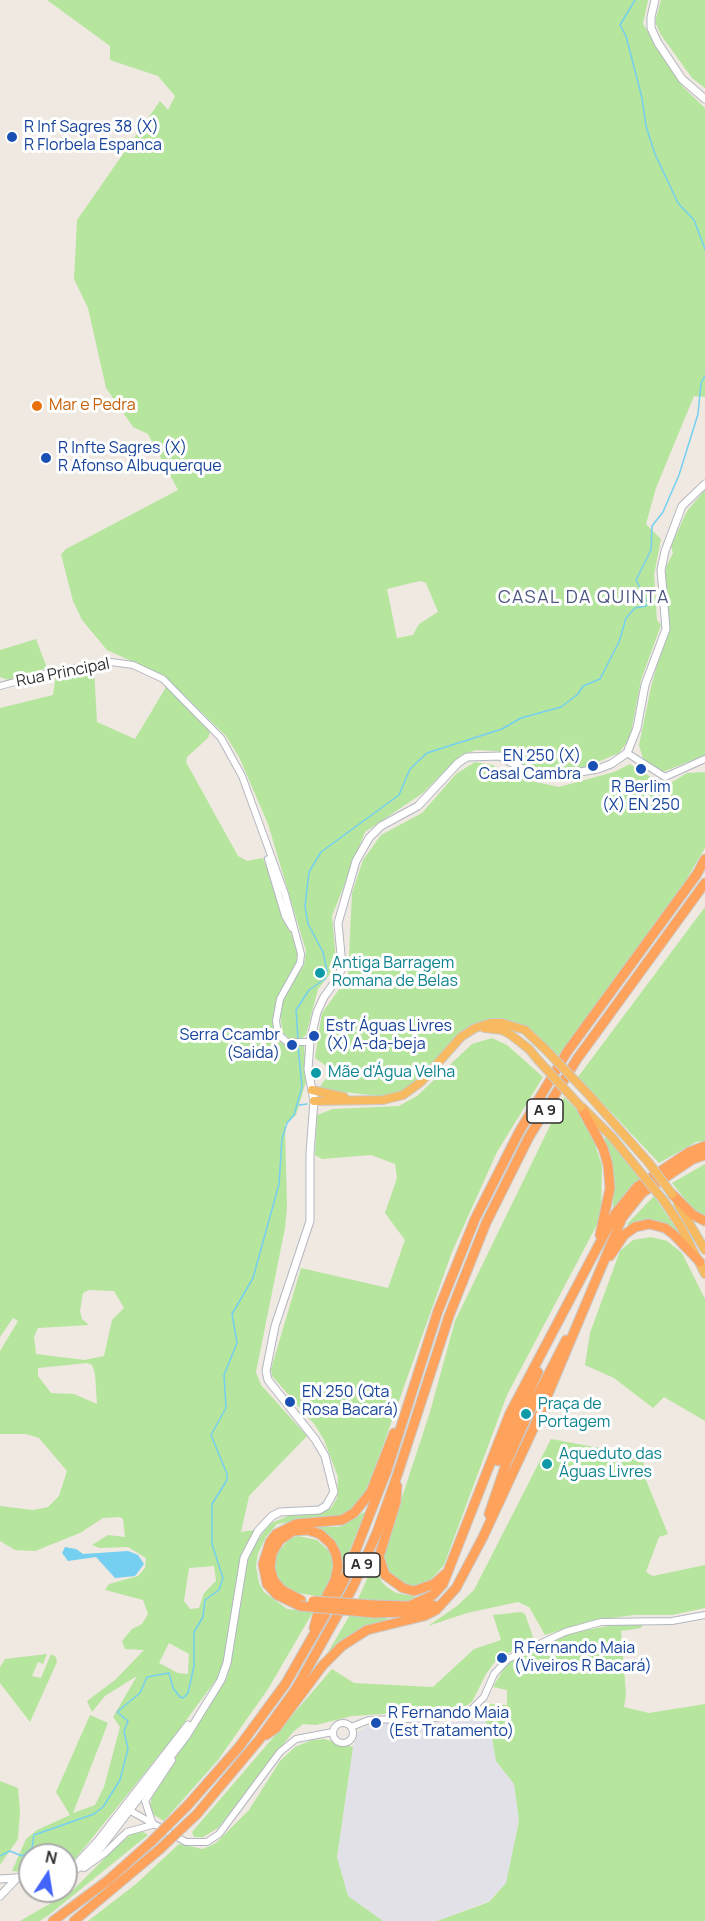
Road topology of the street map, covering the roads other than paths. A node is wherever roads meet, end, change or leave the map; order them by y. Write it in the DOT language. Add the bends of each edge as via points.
graph roads {
  1 [pos="655,0"];
  2 [pos="705,99"];
  3 [pos="705,484"];
  4 [pos="0,686"];
  5 [pos="627,753"];
  6 [pos="705,759"];
  7 [pos="705,859"];
  8 [pos="705,883"];
  9 [pos="475,1028"];
  10 [pos="310,1042"];
  11 [pos="312,1090"];
  12 [pos="359,1100"];
  13 [pos="314,1101"];
  14 [pos="581,1107"];
  15 [pos="705,1146"];
  16 [pos="705,1155"];
  17 [pos="672,1194"];
  18 [pos="705,1221"];
  19 [pos="705,1250"];
  20 [pos="594,1252"];
  21 [pos="700,1262"];
  22 [pos="599,1273"];
  23 [pos="705,1274"];
  24 [pos="404,1415"];
  25 [pos="398,1473"];
  26 [pos="454,1560"];
  27 [pos="446,1599"];
  28 [pos="302,1603"];
  29 [pos="374,1609"];
  30 [pos="705,1615"];
  31 [pos="310,1643"];
  32 [pos="204,1706"];
  33 [pos="351,1727"];
  34 [pos="333,1732"];
  35 [pos="187,1735"];
  36 [pos="259,1740"];
  37 [pos="127,1808"];
  38 [pos="153,1825"];
  39 [pos="78,1866"];
  40 [pos="78,1870"];
  41 [pos="17,1878"];
  42 [pos="2,1879"];
  43 [pos="2,1893"];
  44 [pos="53,1921"];
  45 [pos="74,1921"];
  1 -- 2 [label="main road" via="651,28 658,43 682,79"];
  3 -- 5 [label="main road" via="682,506 665,551 661,570 666,629 645,685 637,728"];
  4 -- 10 [label="street, Rua Principal" via="111,662 134,665 156,674 221,738 242,776 301,960 283,991 276,1021 280,1037"];
  5 -- 6 [label="street" via="664,777"];
  5 -- 10 [label="main road" via="598,769 556,776 526,771 500,756 466,758 418,806 381,826 356,861 342,901 338,923 342,965 317,1012"];
  7 -- 24 [label="highway, A 9" via="567,1052 519,1131 475,1219 438,1311"];
  8 -- 25 [label="highway, A 9" via="583,1050 529,1137 486,1223 449,1316"];
  9 -- 12 [label="highway" via="403,1095"];
  9 -- 14 [label="highway, bridge" via="502,1030 529,1048"];
  9 -- 17 [label="highway, bridge" via="491,1023 515,1026 536,1038 649,1163"];
  10 -- 11 [label="main road" via="308,1069"];
  11 -- 12 [label="highway"];
  11 -- 13 [label="main road"];
  12 -- 13 [label="highway"];
  13 -- 32 [label="main road" via="310,1221 275,1326 266,1371 272,1385 325,1456 334,1492 319,1510 297,1509 272,1516 248,1546 225,1672"];
  14 -- 20 [label="highway" via="603,1148 610,1188"];
  14 -- 21 [label="highway, bridge" via="612,1137 664,1201"];
  15 -- 20 [label="highway" via="637,1186"];
  16 -- 22 [label="highway" via="671,1173 632,1203 609,1244"];
  17 -- 18 [label="highway"];
  17 -- 19 [label="highway"];
  20 -- 26 [label="highway" via="510,1413"];
  21 -- 22 [label="highway" via="674,1234 650,1224 635,1227 624,1235"];
  21 -- 23 [label="highway"];
  22 -- 27 [label="highway" via="483,1537"];
  24 -- 28 [label="highway" via="387,1445 371,1492 354,1513 342,1520 296,1524 276,1534 270,1542 263,1564 267,1584 277,1595"];
  24 -- 31 [label="highway, A 9" via="366,1528"];
  25 -- 26 [label="highway" via="396,1502 380,1557 385,1575 414,1591 444,1575"];
  25 -- 36 [label="highway, A 9" via="353,1587 317,1653"];
  26 -- 29 [label="highway" via="443,1584 422,1602"];
  27 -- 29 [label="highway" via="410,1612"];
  27 -- 36 [label="highway" via="424,1616 383,1624 354,1637 323,1665 276,1728"];
  28 -- 29 [label="highway, bridge"];
  28 -- 31 [label="highway" via="282,1590 270,1568 272,1553 280,1540 293,1531 308,1530 331,1544 338,1566"];
  30 -- 33 [label="street" via="672,1621 601,1623 565,1632 508,1659 471,1710 435,1718 369,1720"];
  31 -- 44 [label="highway, A 9, bridge" via="245,1740 188,1805 107,1881"];
  32 -- 35 [label="main road"];
  32 -- 37 [label="main road"];
  33 -- 34 [label="street" via="342,1723"];
  33 -- 34 [label="street" via="352,1736 346,1743 336,1741"];
  34 -- 38 [label="street" via="296,1739 280,1752 219,1834 207,1842 186,1842"];
  35 -- 37 [label="main road"];
  35 -- 38 [label="street" via="149,1792 146,1801"];
  36 -- 45 [label="highway, A 9, bridge" via="196,1814"];
  37 -- 38 [label="street"];
  37 -- 39 [label="main road" via="91,1858"];
  38 -- 40 [label="street" via="127,1832 105,1853"];
  41 -- 42 [label="main road"];
  41 -- 43 [label="main road"];
  42 -- 43 [label="main road"];
}
